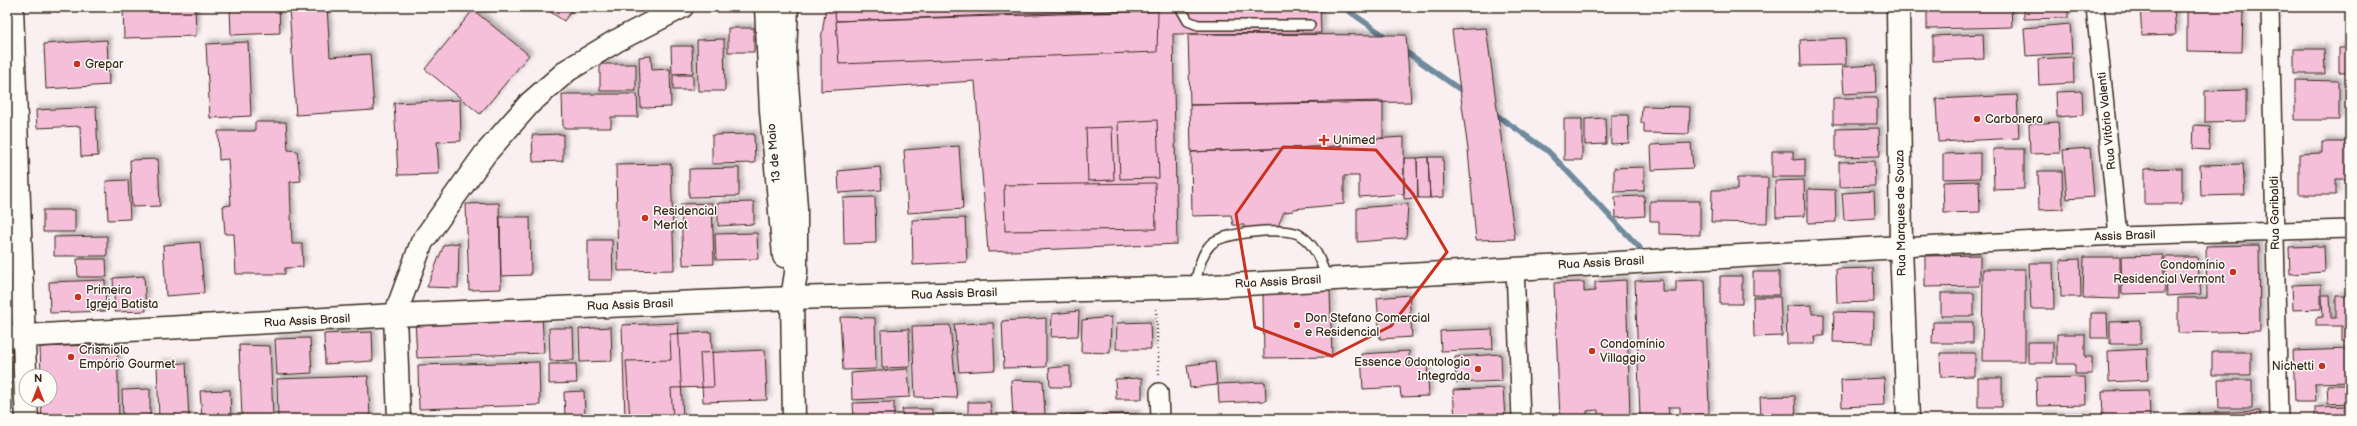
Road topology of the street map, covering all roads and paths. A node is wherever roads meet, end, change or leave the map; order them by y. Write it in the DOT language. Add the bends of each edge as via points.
graph roads {
  1 [pos="12,7"];
  2 [pos="682,7"];
  3 [pos="766,7"];
  4 [pos="777,7"];
  5 [pos="787,7"];
  6 [pos="1180,7"];
  7 [pos="1898,7"];
  8 [pos="2095,7"];
  9 [pos="2270,7"];
  10 [pos="1310,25"];
  11 [pos="785,56"];
  12 [pos="2350,229"];
  13 [pos="2276,231"];
  14 [pos="2118,236"];
  15 [pos="1901,247"];
  16 [pos="1515,268"];
  17 [pos="1326,279"];
  18 [pos="1194,287"];
  19 [pos="1155,289"];
  20 [pos="792,298"];
  21 [pos="395,315"];
  22 [pos="15,337"];
  23 [pos="20,368"];
  24 [pos="1159,392"];
  25 [pos="26,408"];
  26 [pos="27,419"];
  27 [pos="399,419"];
  28 [pos="794,419"];
  29 [pos="1160,419"];
  30 [pos="1521,419"];
  31 [pos="1908,419"];
  32 [pos="2279,419"];
  1 -- 22 [label="street"];
  2 -- 21 [label="street" via="616,41 568,70 530,103 485,154 422,242"];
  3 -- 20 [label="street, 13 de Maio" via="779,210 785,273"];
  4 -- 11 [label="street" via="778,31"];
  5 -- 11 [label="street, 13 de Maio"];
  6 -- 10 [label="lane" via="1188,21 1198,25"];
  7 -- 15 [label="street, Rua Marques de Souza"];
  8 -- 14 [label="street, Rua Vitório Valenti"];
  9 -- 13 [label="street, Rua Garibaldi"];
  11 -- 20 [label="street, 13 de Maio" via="796,208 796,273"];
  12 -- 13 [label="street, Assis Brasil"];
  13 -- 14 [label="street, Assis Brasil"];
  13 -- 32 [label="street, Rua Garibaldi"];
  14 -- 15 [label="street, Assis Brasil"];
  15 -- 16 [label="street, Rua Assis Brasil"];
  15 -- 31 [label="street, Rua Marques de Souza"];
  16 -- 17 [label="street, Rua Assis Brasil"];
  16 -- 30 [label="street"];
  17 -- 18 [label="street, Rua Assis Brasil"];
  17 -- 18 [label="lane" via="1318,255 1309,242 1298,234 1284,231 1243,233 1218,238 1210,244 1204,253"];
  18 -- 19 [label="street, Rua Assis Brasil"];
  19 -- 20 [label="street, Rua Assis Brasil"];
  19 -- 24 [label="path"];
  20 -- 21 [label="street, Rua Assis Brasil"];
  20 -- 28 [label="street, 13 de Maio"];
  21 -- 22 [label="street, Rua Assis Brasil"];
  21 -- 27 [label="street"];
  22 -- 23 [label="street"];
  24 -- 29 [label="street"];
  25 -- 26 [label="street"];
}
